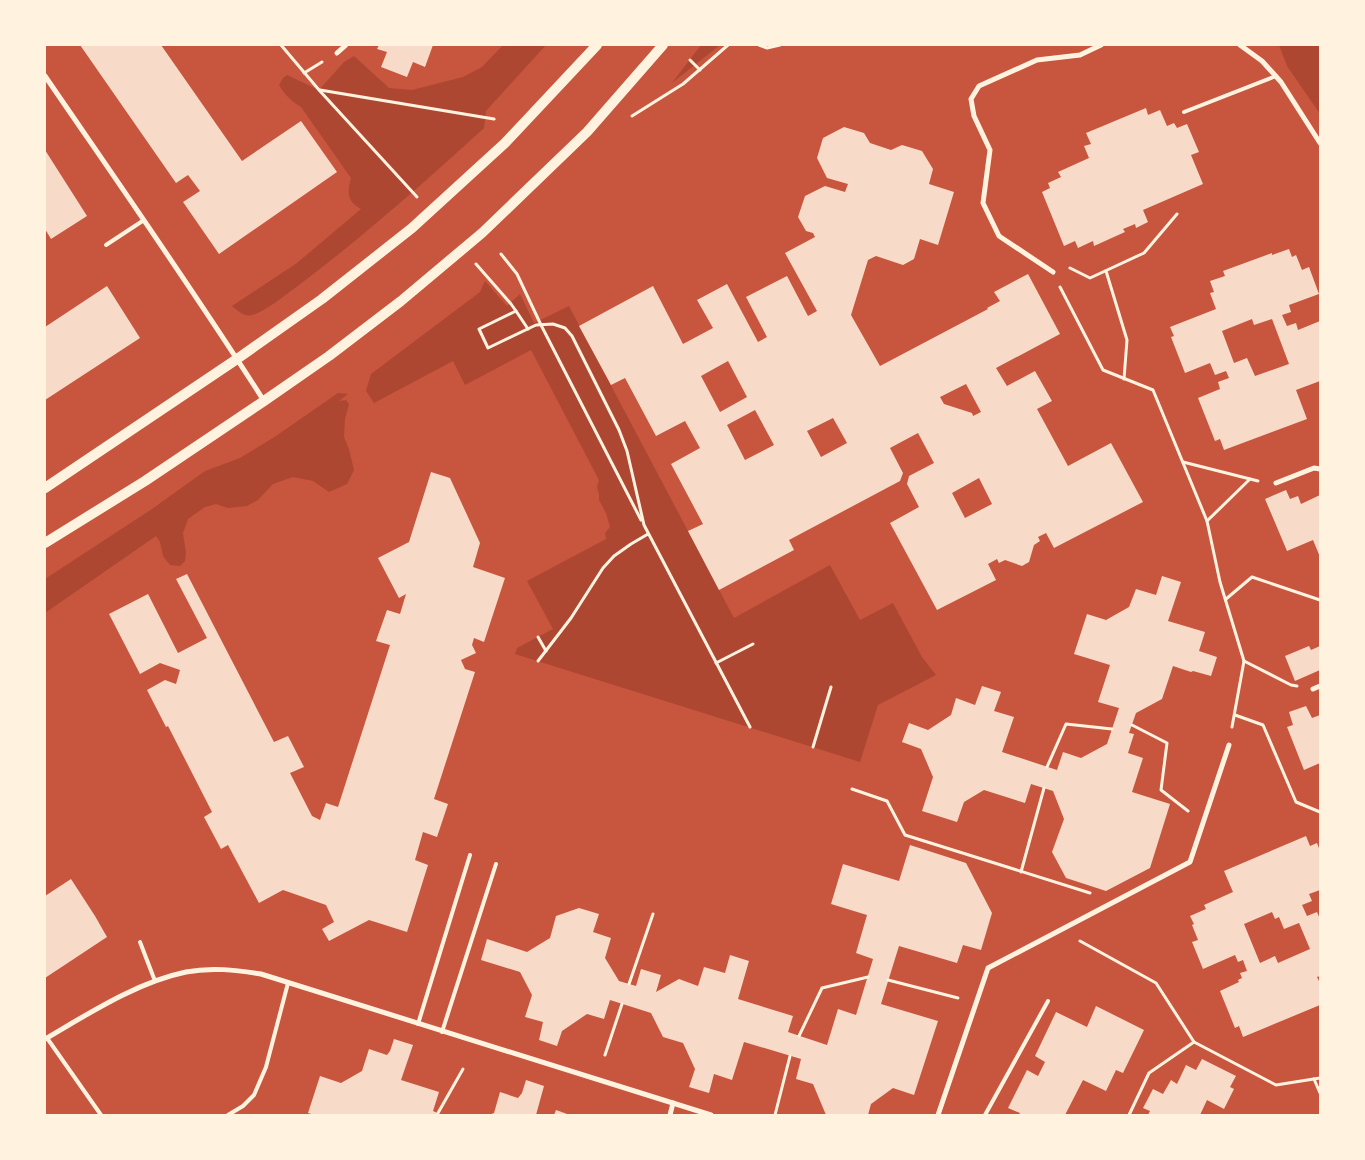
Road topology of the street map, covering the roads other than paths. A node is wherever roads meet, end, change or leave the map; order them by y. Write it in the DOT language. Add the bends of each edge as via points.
graph roads {
  1 [pos="346,45"];
  2 [pos="597,45"];
  3 [pos="663,45"];
  4 [pos="1101,45"];
  5 [pos="1240,45"];
  6 [pos="337,53"];
  7 [pos="45,76"];
  8 [pos="1276,76"];
  9 [pos="1184,112"];
  10 [pos="1320,143"];
  11 [pos="144,220"];
  12 [pos="106,245"];
  13 [pos="1053,272"];
  14 [pos="238,359"];
  15 [pos="264,400"];
  16 [pos="1320,469"];
  17 [pos="1276,483"];
  18 [pos="45,488"];
  19 [pos="45,543"];
  20 [pos="1320,686"];
  21 [pos="1313,689"];
  22 [pos="1229,745"];
  23 [pos="470,855"];
  24 [pos="496,864"];
  25 [pos="140,942"];
  26 [pos="155,980"];
  27 [pos="288,983"];
  28 [pos="1048,1001"];
  29 [pos="418,1024"];
  30 [pos="442,1032"];
  31 [pos="46,1038"];
  32 [pos="673,1103"];
  33 [pos="101,1115"];
  34 [pos="228,1115"];
  35 [pos="670,1115"];
  36 [pos="711,1115"];
  37 [pos="938,1115"];
  38 [pos="985,1115"];
  1 -- 6 [label="street"];
  2 -- 14 [label="main road" via="506,142 412,228 322,299"];
  3 -- 15 [label="main road" via="586,132 482,233 401,301"];
  4 -- 13 [label="street" via="1080,55 1037,60 979,86 971,99 974,116 990,150 983,203 999,236"];
  5 -- 8 [label="street"];
  7 -- 11 [label="street"];
  8 -- 9 [label="lane"];
  8 -- 10 [label="street"];
  11 -- 12 [label="lane"];
  11 -- 14 [label="street"];
  14 -- 15 [label="street"];
  14 -- 18 [label="main road"];
  15 -- 19 [label="main road" via="145,481"];
  16 -- 17 [label="street" via="1314,468"];
  20 -- 21 [label="street"];
  22 -- 37 [label="street" via="1190,862 988,968"];
  23 -- 29 [label="lane"];
  24 -- 30 [label="lane"];
  25 -- 26 [label="lane"];
  26 -- 27 [label="street" via="185,972 222,969 261,974"];
  26 -- 31 [label="street"];
  27 -- 29 [label="street"];
  27 -- 34 [label="lane" via="266,1067 254,1095"];
  28 -- 38 [label="lane"];
  29 -- 30 [label="street"];
  30 -- 32 [label="street"];
  31 -- 33 [label="lane"];
  32 -- 35 [label="street"];
  32 -- 36 [label="street"];
}
